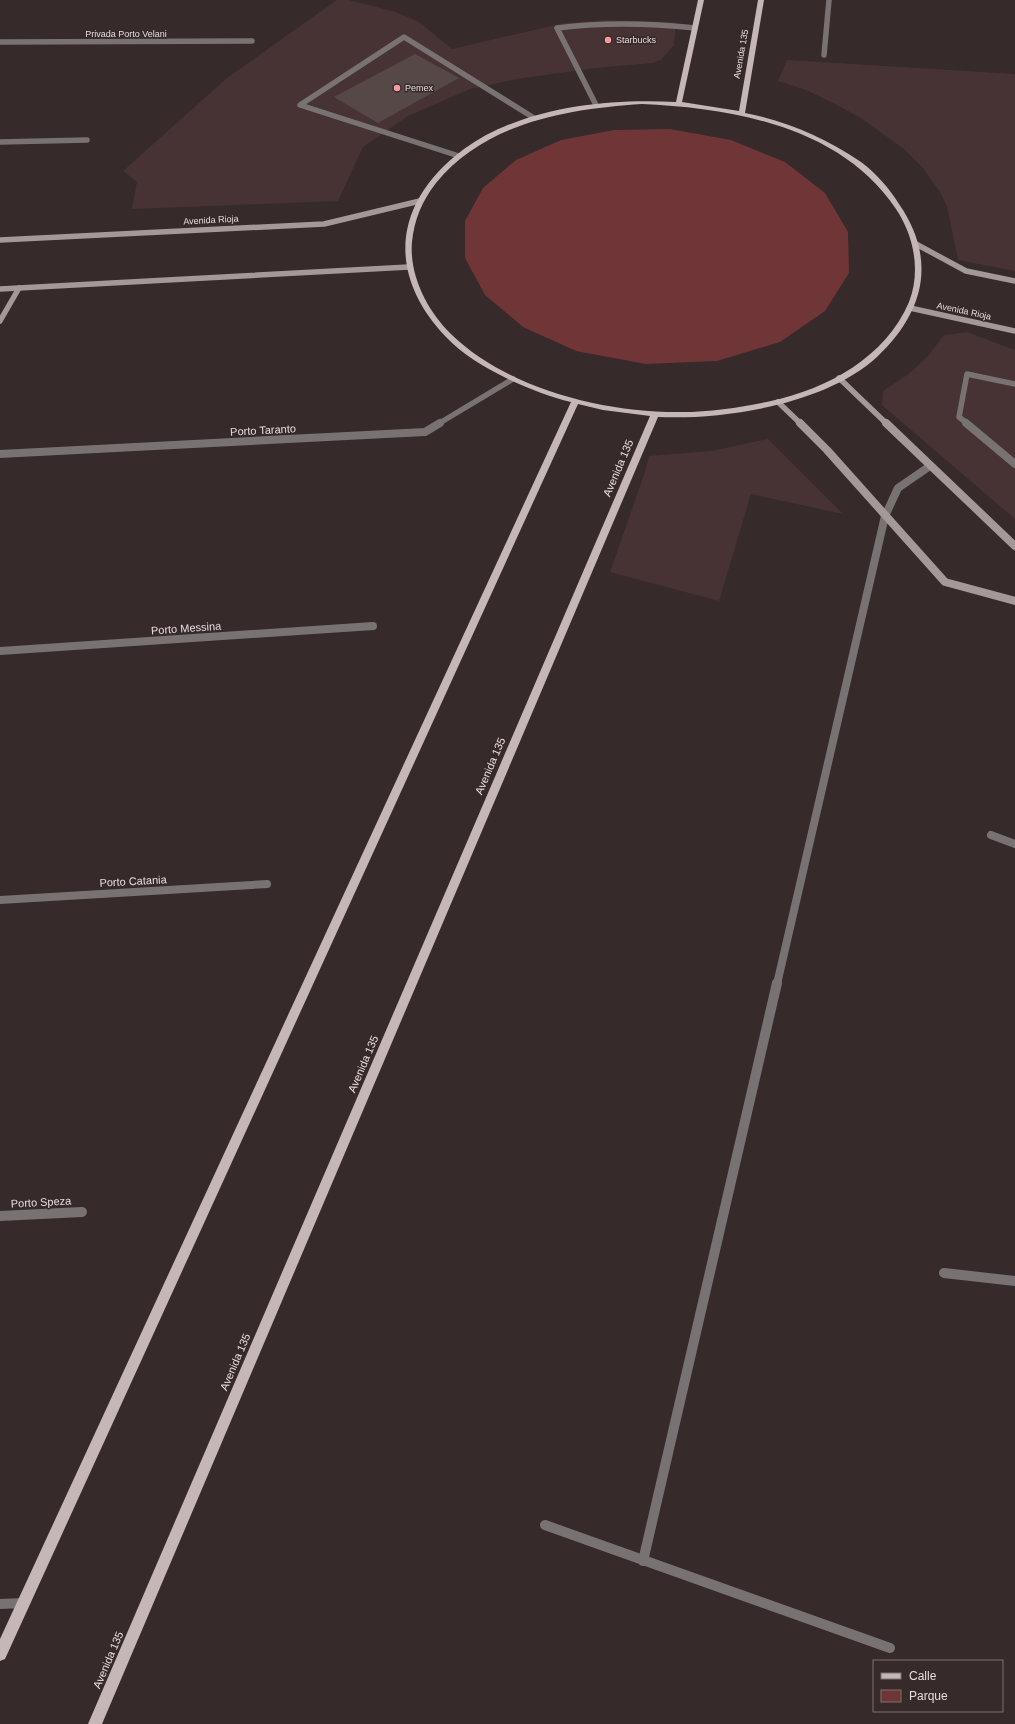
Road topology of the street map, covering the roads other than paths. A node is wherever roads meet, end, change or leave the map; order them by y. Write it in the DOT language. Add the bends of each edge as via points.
graph roads {
  1 [pos="701,0"];
  2 [pos="761,0"];
  3 [pos="829,0"];
  4 [pos="695,28"];
  5 [pos="252,41"];
  6 [pos="0,42"];
  7 [pos="824,55"];
  8 [pos="679,103"];
  9 [pos="596,105"];
  10 [pos="742,112"];
  11 [pos="534,118"];
  12 [pos="88,140"];
  13 [pos="0,142"];
  14 [pos="459,156"];
  15 [pos="420,201"];
  16 [pos="0,240"];
  17 [pos="916,244"];
  18 [pos="409,267"];
  19 [pos="1015,281"];
  20 [pos="19,288"];
  21 [pos="0,289"];
  22 [pos="910,308"];
  23 [pos="0,320"];
  24 [pos="1015,330"];
  25 [pos="839,378"];
  26 [pos="513,379"];
  27 [pos="1015,384"];
  28 [pos="574,401"];
  29 [pos="778,402"];
  30 [pos="655,414"];
  31 [pos="0,454"];
  32 [pos="1015,464"];
  33 [pos="930,466"];
  34 [pos="885,516"];
  35 [pos="1015,546"];
  36 [pos="1015,601"];
  37 [pos="373,626"];
  38 [pos="0,651"];
  39 [pos="991,835"];
  40 [pos="1015,844"];
  41 [pos="267,884"];
  42 [pos="0,900"];
  43 [pos="82,1212"];
  44 [pos="0,1216"];
  45 [pos="944,1273"];
  46 [pos="1015,1281"];
  47 [pos="545,1525"];
  48 [pos="643,1561"];
  49 [pos="24,1603"];
  50 [pos="0,1604"];
  51 [pos="890,1648"];
  52 [pos="0,1654"];
  53 [pos="94,1724"];
  1 -- 4 [label="main road"];
  2 -- 10 [label="main road, Avenida 135"];
  3 -- 7 [label="street"];
  4 -- 8 [label="main road"];
  4 -- 9 [label="street" via="617,22 557,28"];
  5 -- 6 [label="street, Privada Porto Velani"];
  8 -- 9 [label="main road"];
  8 -- 10 [label="main road"];
  9 -- 11 [label="main road"];
  10 -- 17 [label="main road" via="812,136 856,162 895,200 906,218"];
  11 -- 14 [label="main road" via="496,134"];
  11 -- 14 [label="street" via="404,37 300,106"];
  12 -- 13 [label="street"];
  14 -- 15 [label="main road" via="439,175"];
  15 -- 16 [label="main road, Avenida Rioja" via="324,224"];
  15 -- 18 [label="main road" via="409,233"];
  17 -- 19 [label="main road" via="966,271"];
  17 -- 22 [label="main road" via="919,276"];
  18 -- 20 [label="main road"];
  18 -- 26 [label="main road" via="417,292 442,328 466,350"];
  20 -- 21 [label="main road"];
  20 -- 23 [label="main road"];
  22 -- 24 [label="main road, Avenida Rioja"];
  22 -- 25 [label="main road" via="894,334 883,346 865,362"];
  25 -- 29 [label="main road" via="800,396"];
  25 -- 33 [label="main road"];
  26 -- 28 [label="main road" via="532,388"];
  26 -- 31 [label="street, Porto Taranto" via="425,432"];
  27 -- 32 [label="street" via="967,374 959,417"];
  28 -- 30 [label="main road" via="614,410"];
  28 -- 49 [label="main road"];
  29 -- 30 [label="main road" via="731,411"];
  29 -- 34 [label="main road" via="827,450"];
  30 -- 53 [label="main road, Avenida 135"];
  33 -- 34 [label="street" via="898,488"];
  33 -- 35 [label="main road"];
  34 -- 36 [label="main road" via="945,582"];
  34 -- 48 [label="street"];
  37 -- 38 [label="street, Porto Messina"];
  39 -- 40 [label="street"];
  41 -- 42 [label="street, Porto Catania"];
  43 -- 44 [label="street, Porto Speza"];
  45 -- 46 [label="street"];
  47 -- 48 [label="street"];
  48 -- 51 [label="street"];
  49 -- 50 [label="street"];
  49 -- 52 [label="main road"];
}
